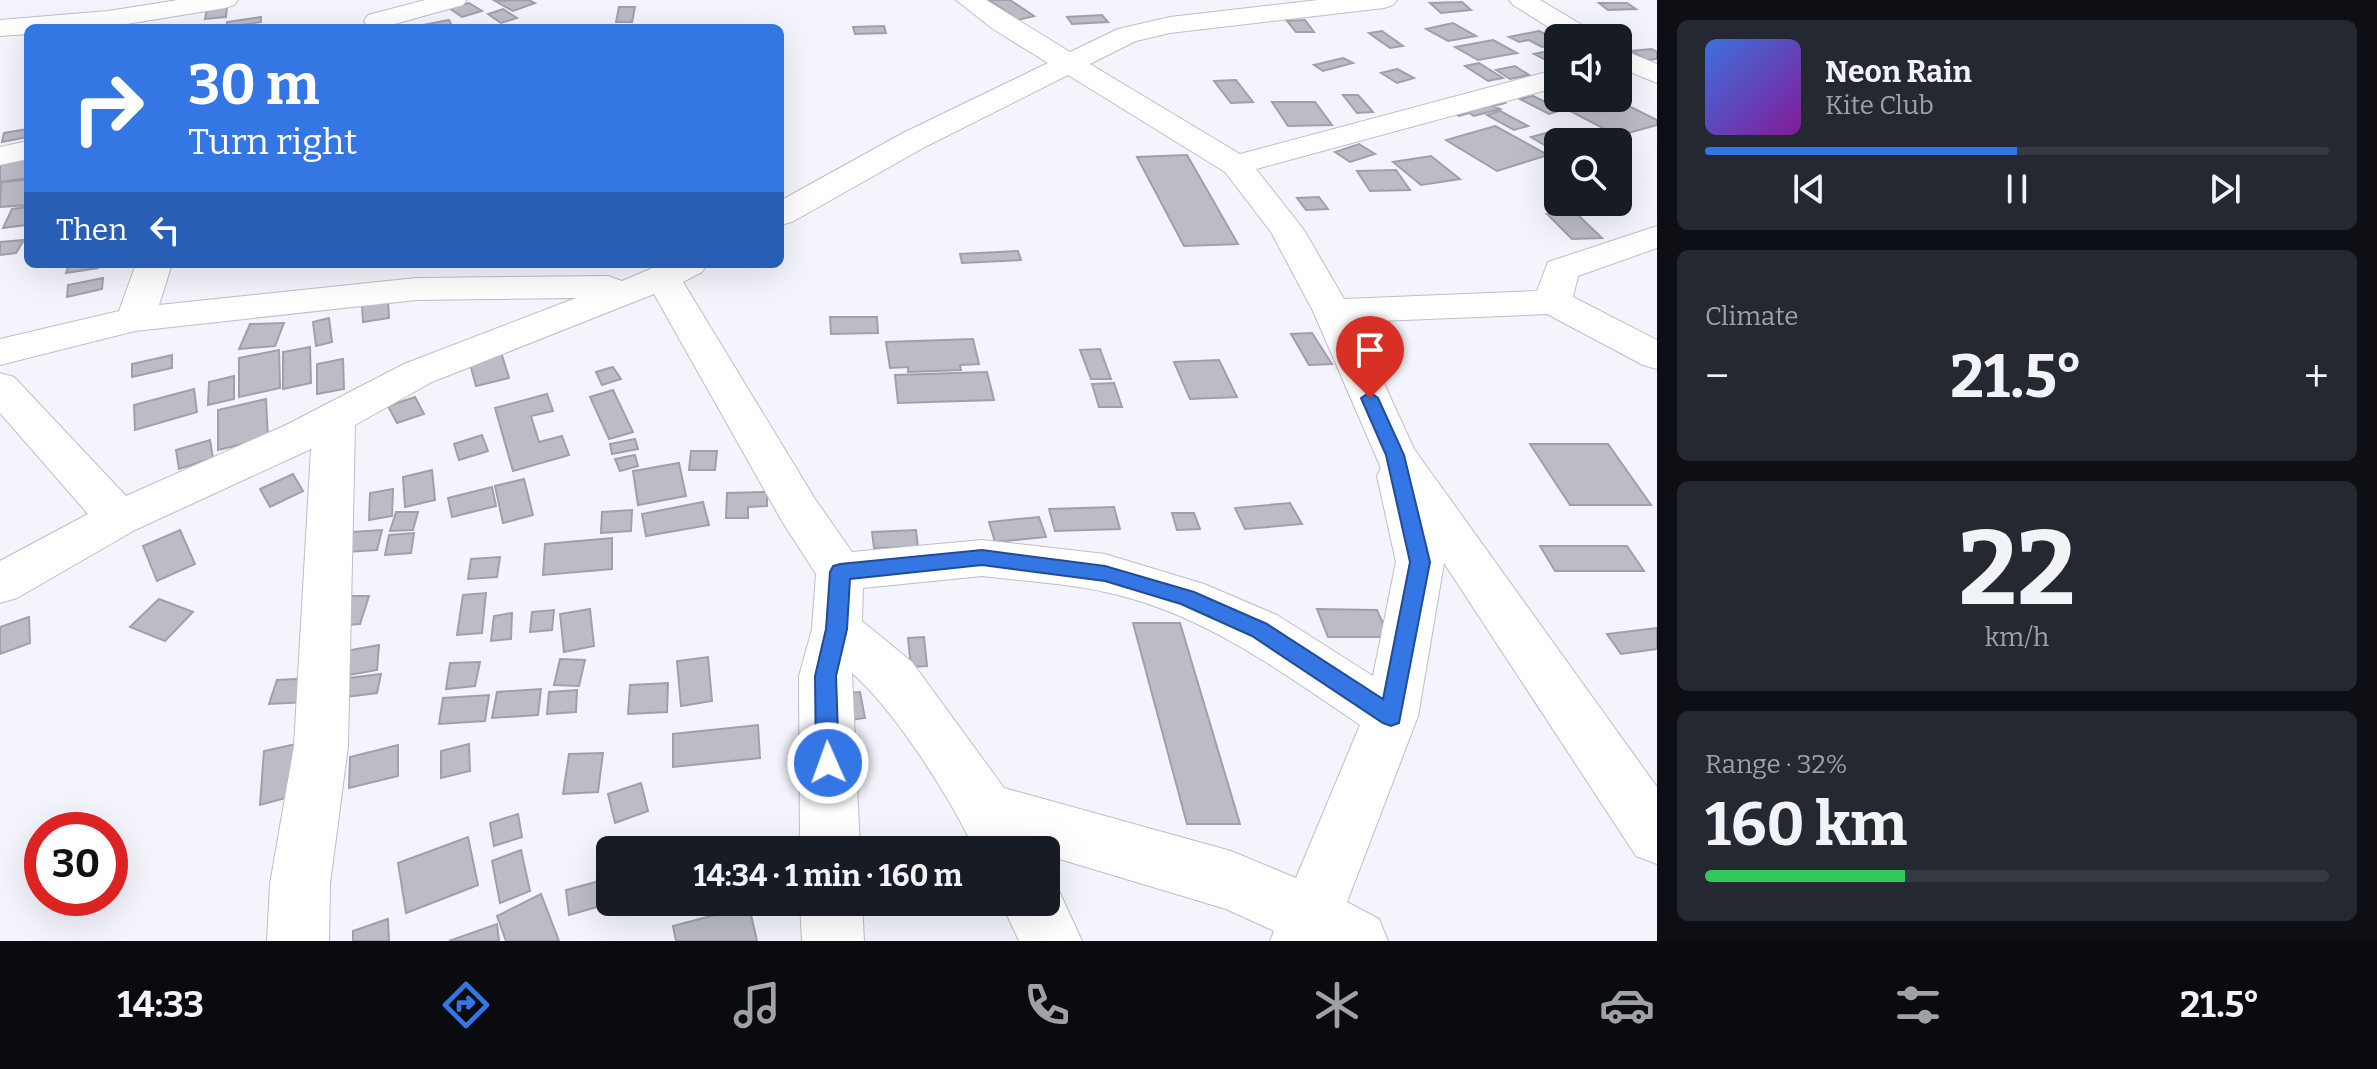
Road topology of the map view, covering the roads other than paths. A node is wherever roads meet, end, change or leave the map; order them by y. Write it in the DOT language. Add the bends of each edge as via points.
graph roads {
  1 [pos="36,0"];
  2 [pos="225,0"];
  3 [pos="454,0"];
  4 [pos="969,0"];
  5 [pos="1142,0"];
  6 [pos="1384,0"];
  7 [pos="1561,0"];
  8 [pos="1523,1"];
  9 [pos="374,16"];
  10 [pos="40,24"];
  11 [pos="1562,24"];
  12 [pos="24,25"];
  13 [pos="0,27"];
  14 [pos="1142,32"];
  15 [pos="1069,62"];
  16 [pos="1632,64"];
  17 [pos="1657,75"];
  18 [pos="1544,82"];
  19 [pos="24,151"];
  20 [pos="0,156"];
  21 [pos="1236,165"];
  22 [pos="784,213"];
  23 [pos="1657,236"];
  24 [pos="153,268"];
  25 [pos="664,276"];
  26 [pos="1553,302"];
  27 [pos="1332,311"];
  28 [pos="135,319"];
  29 [pos="0,352"];
  30 [pos="1657,356"];
  31 [pos="0,387"];
  32 [pos="334,419"];
  33 [pos="1395,455"];
  34 [pos="119,518"];
  35 [pos="840,572"];
  36 [pos="0,584"];
  37 [pos="837,629"];
  38 [pos="1391,716"];
  39 [pos="995,830"];
  40 [pos="830,836"];
  41 [pos="1657,836"];
  42 [pos="832,916"];
  43 [pos="1039,916"];
  44 [pos="1323,933"];
  45 [pos="298,941"];
  46 [pos="833,941"];
  47 [pos="1051,941"];
  1 -- 13 [label="street"];
  2 -- 10 [label="street"];
  3 -- 9 [label="street"];
  4 -- 15 [label="street"];
  5 -- 14 [label="street"];
  6 -- 14 [label="street"];
  7 -- 8 [label="street"];
  8 -- 11 [label="street"];
  12 -- 13 [label="street"];
  14 -- 15 [label="street"];
  15 -- 21 [label="street"];
  15 -- 22 [label="street"];
  16 -- 17 [label="street"];
  18 -- 21 [label="street"];
  19 -- 20 [label="street"];
  21 -- 27 [label="street" via="1287,230"];
  23 -- 26 [label="street" via="1561,270"];
  24 -- 28 [label="street"];
  25 -- 28 [label="street" via="416,289"];
  25 -- 32 [label="street" via="418,373"];
  25 -- 35 [label="street" via="799,511"];
  26 -- 27 [label="street"];
  26 -- 30 [label="street"];
  27 -- 33 [label="street"];
  28 -- 29 [label="street"];
  31 -- 34 [label="street"];
  32 -- 34 [label="street"];
  32 -- 45 [label="street" via="321,746 300,884"];
  33 -- 38 [label="street" via="1420,562"];
  33 -- 41 [label="street"];
  34 -- 36 [label="street"];
  35 -- 37 [label="street"];
  35 -- 38 [label="street" via="982,558 1105,573 1187,598 1259,630"];
  37 -- 39 [label="street" via="894,678"];
  37 -- 40 [label="street" via="825,676"];
  38 -- 44 [label="street"];
  39 -- 44 [label="street" via="1231,881"];
  42 -- 46 [label="street"];
  43 -- 47 [label="street"];
}
